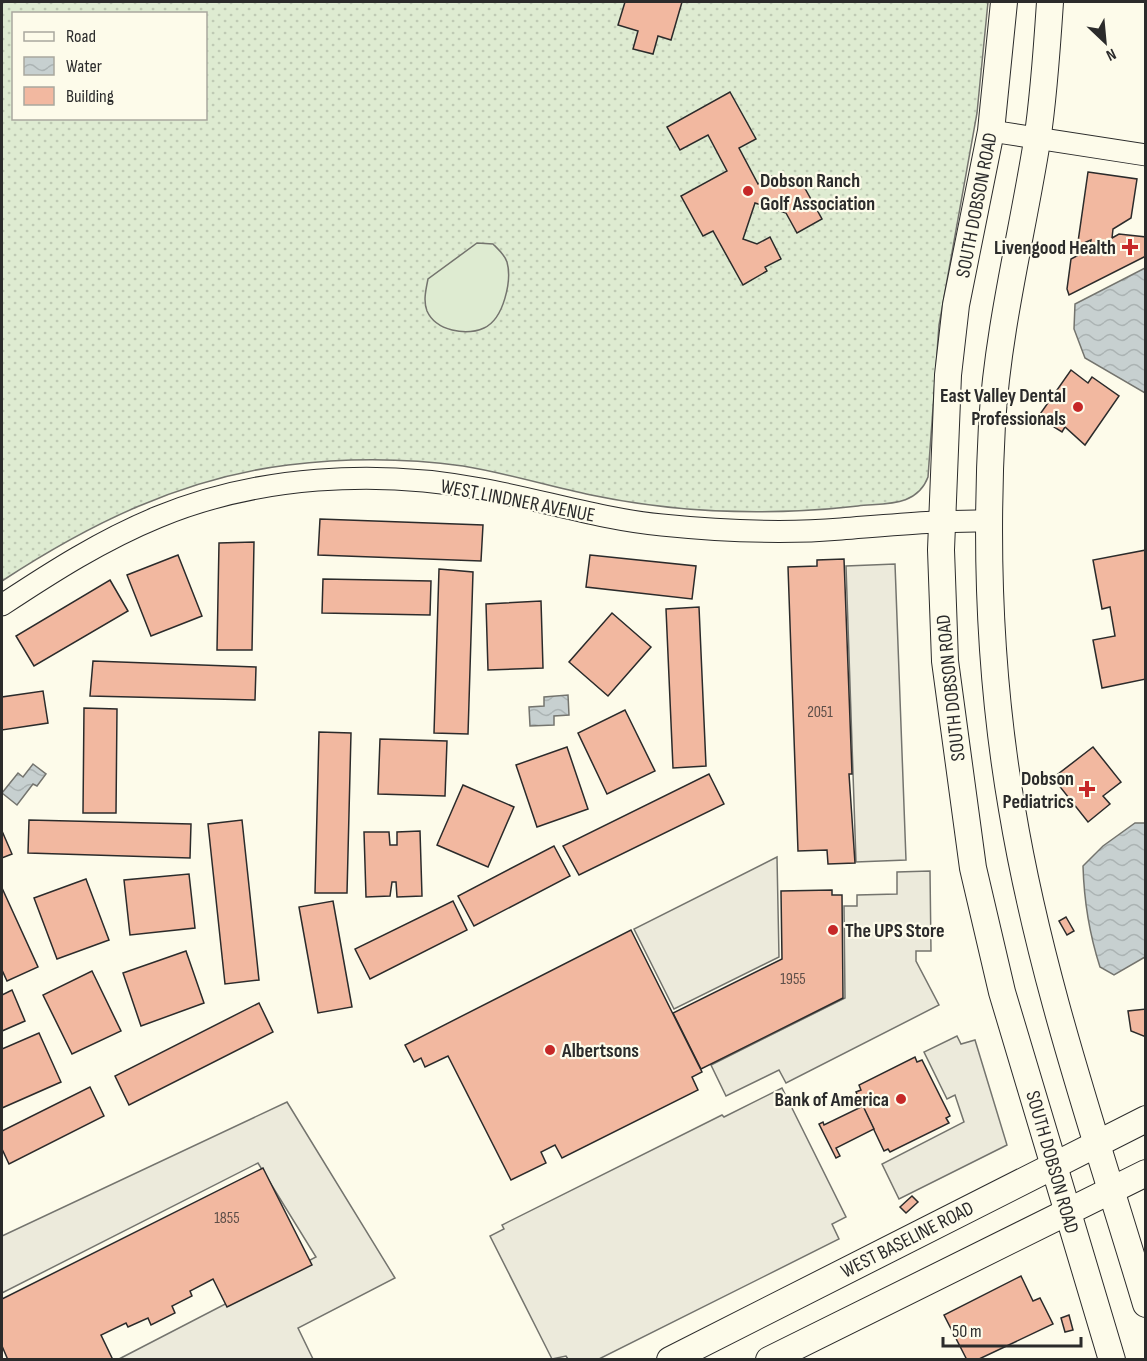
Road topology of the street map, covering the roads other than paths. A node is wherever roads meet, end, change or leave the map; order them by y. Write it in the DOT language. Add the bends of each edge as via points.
graph roads {
  1 [pos="1005,2"];
  2 [pos="1050,2"];
  3 [pos="991,131"];
  4 [pos="1037,138"];
  5 [pos="1146,155"];
  6 [pos="941,520"];
  7 [pos="989,521"];
  8 [pos="2,605"];
  9 [pos="1146,1119"];
  10 [pos="1098,1142"];
  11 [pos="1054,1164"];
  12 [pos="1146,1173"];
  13 [pos="1112,1190"];
  14 [pos="1067,1212"];
  15 [pos="1146,1304"];
  16 [pos="670,1359"];
  17 [pos="769,1359"];
  18 [pos="1112,1359"];
  1 -- 3 [label="main road, SOUTH DOBSON ROAD"];
  2 -- 4 [label="main road"];
  3 -- 4 [label="street"];
  3 -- 6 [label="main road, SOUTH DOBSON ROAD" via="956,305"];
  4 -- 5 [label="street"];
  4 -- 7 [label="main road" via="1005,305 992,422"];
  6 -- 7 [label="street, WEST LINDNER AVENUE"];
  6 -- 8 [label="street, WEST LINDNER AVENUE" via="840,529 728,530 581,513 481,489 431,482 356,478 320,481 241,493 160,516 93,548"];
  6 -- 11 [label="main road, SOUTH DOBSON ROAD" via="945,661 973,868 1002,992"];
  7 -- 10 [label="main road" via="988,576 997,692 1012,811 1046,969"];
  9 -- 10 [label="main road, WEST BASELINE ROAD"];
  10 -- 11 [label="main road, WEST BASELINE ROAD"];
  10 -- 13 [label="main road"];
  11 -- 14 [label="main road, SOUTH DOBSON ROAD"];
  11 -- 16 [label="main road, WEST BASELINE ROAD"];
  12 -- 13 [label="main road"];
  13 -- 14 [label="main road"];
  13 -- 15 [label="main road"];
  14 -- 17 [label="main road"];
  14 -- 18 [label="main road, SOUTH DOBSON ROAD"];
}
